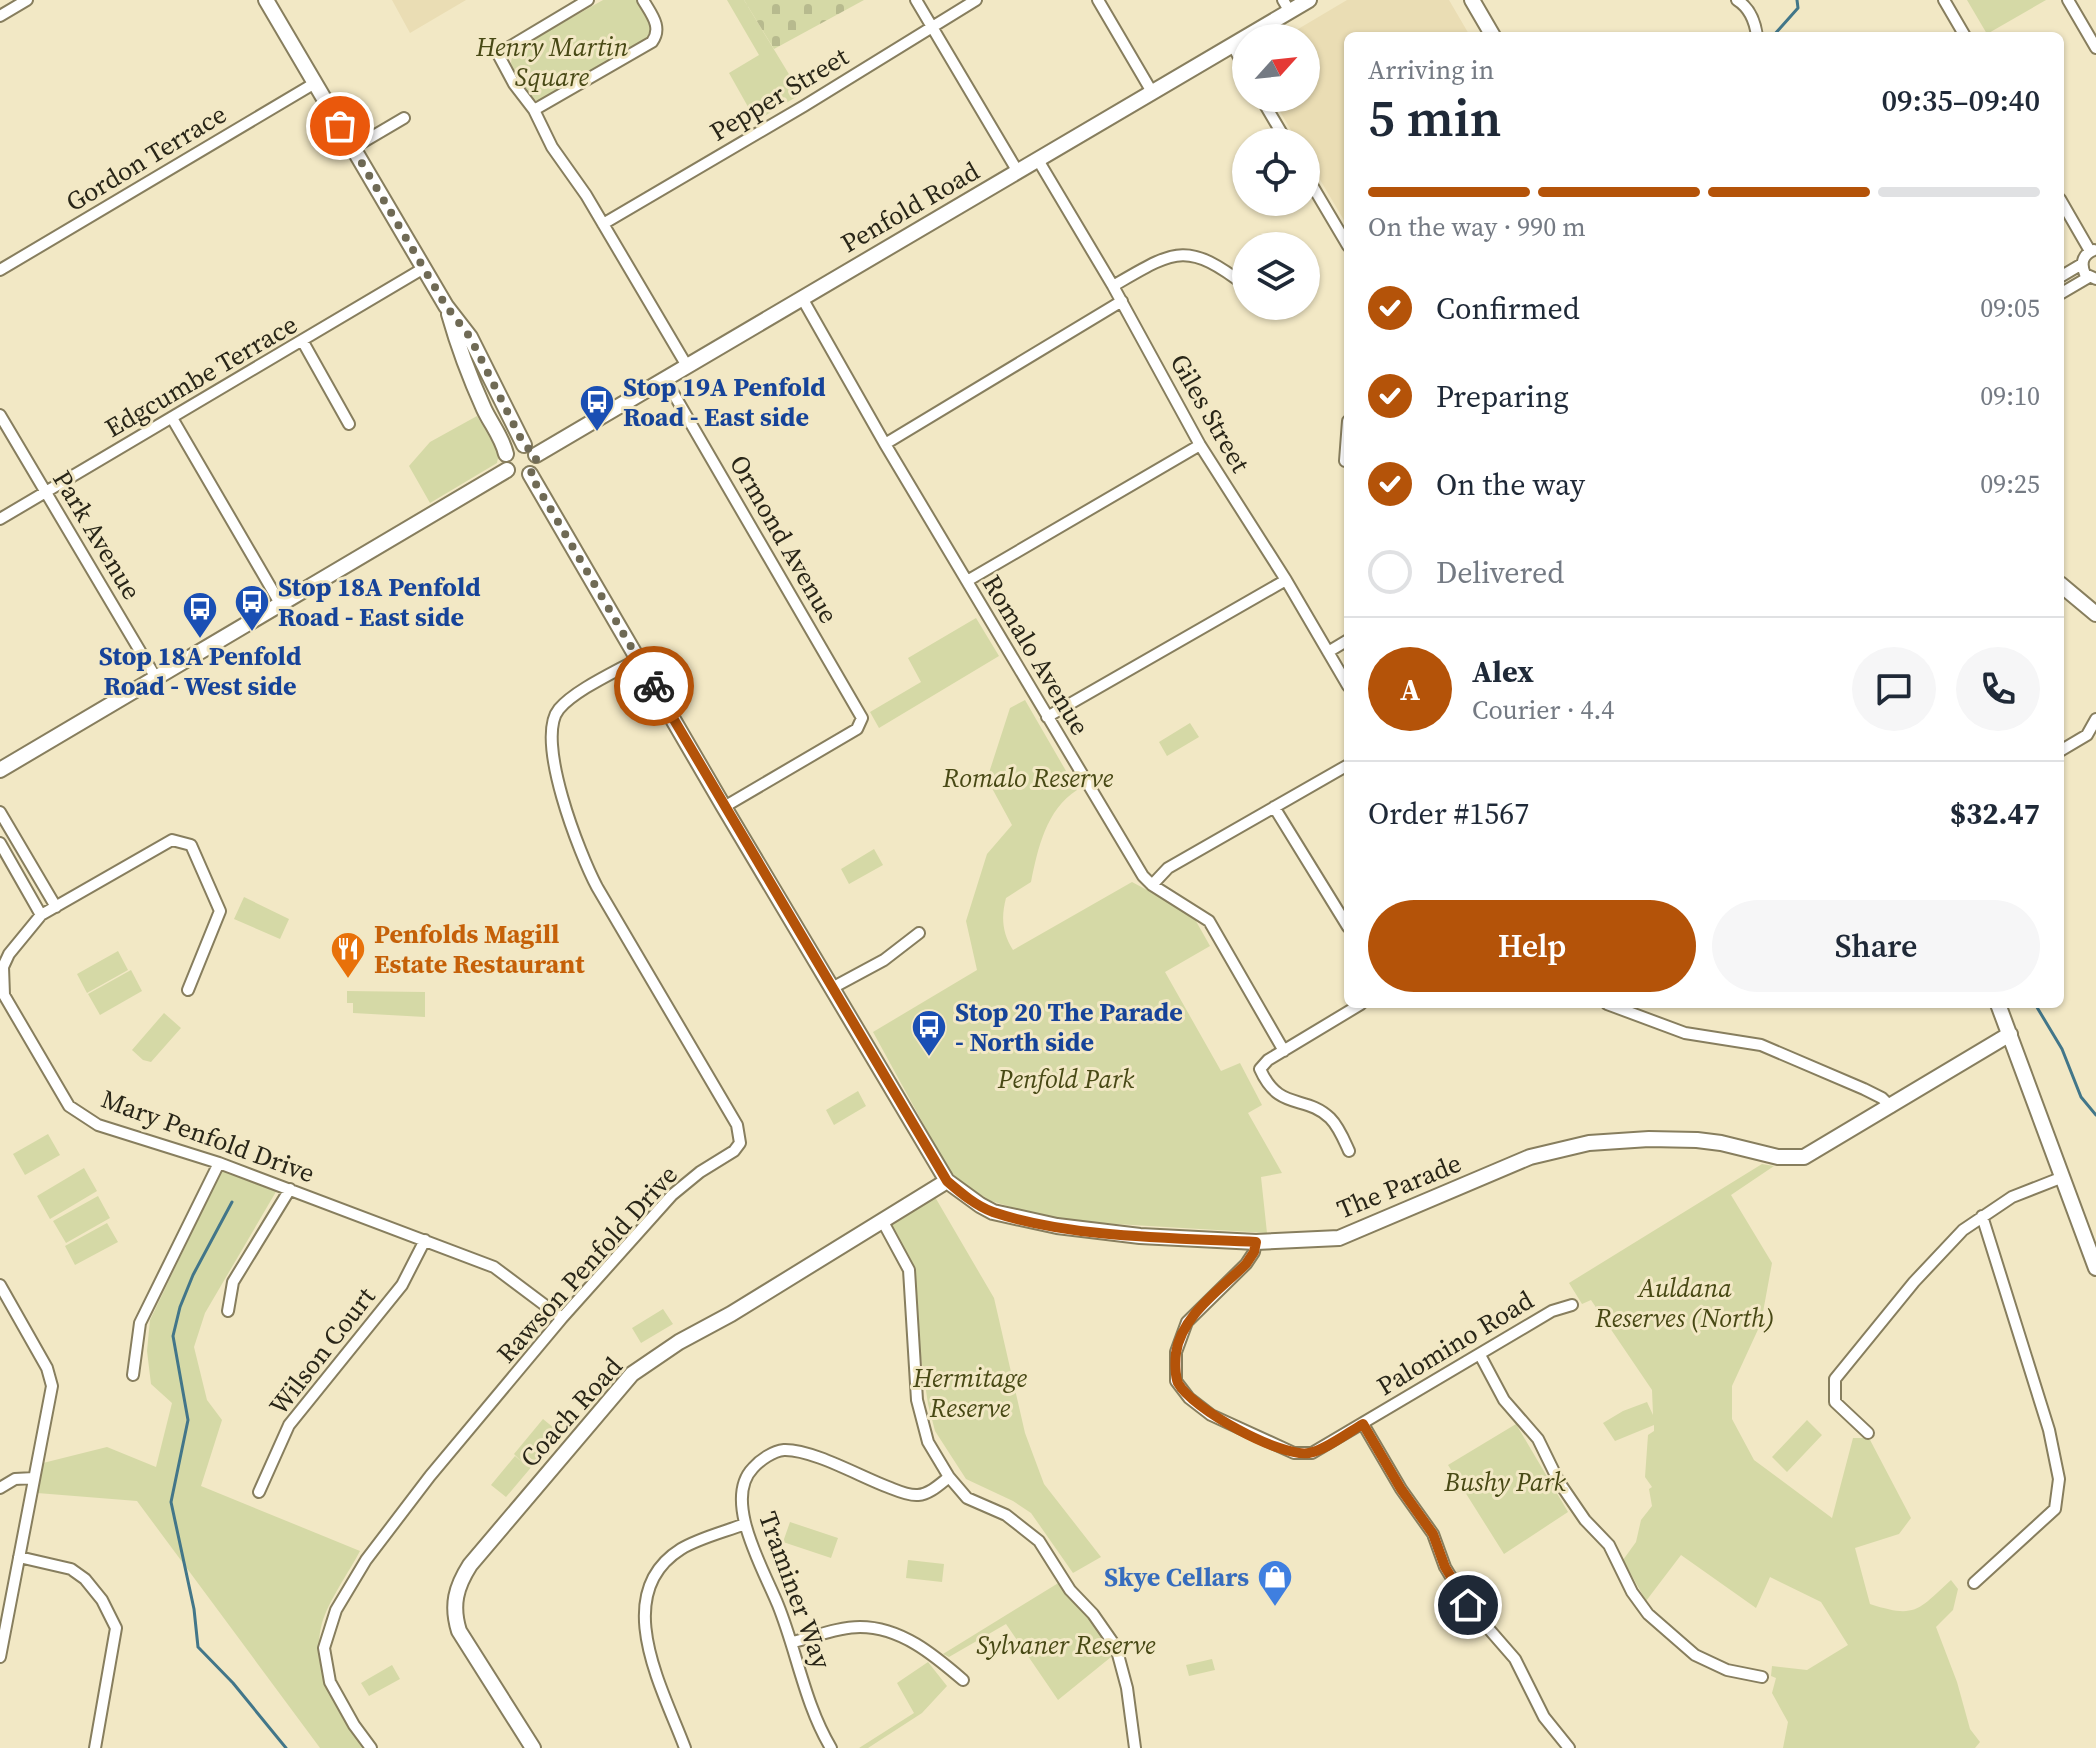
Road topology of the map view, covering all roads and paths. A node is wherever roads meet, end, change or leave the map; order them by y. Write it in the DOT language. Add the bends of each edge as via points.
graph roads {
  1 [pos="266,0"];
  2 [pos="588,0"];
  3 [pos="643,0"];
  4 [pos="916,0"];
  5 [pos="976,0"];
  6 [pos="1098,0"];
  7 [pos="1309,0"];
  8 [pos="1472,0"];
  9 [pos="1737,0"];
  10 [pos="1944,0"];
  11 [pos="2068,0"];
  12 [pos="24,1"];
  13 [pos="1286,6"];
  14 [pos="0,16"];
  15 [pos="1262,24"];
  16 [pos="931,27"];
  17 [pos="1491,32"];
  18 [pos="1756,32"];
  19 [pos="1963,32"];
  20 [pos="1232,46"];
  21 [pos="2096,48"];
  22 [pos="315,83"];
  23 [pos="1152,92"];
  24 [pos="534,110"];
  25 [pos="404,118"];
  26 [pos="353,148"];
  27 [pos="1038,160"];
  28 [pos="1018,172"];
  29 [pos="1320,199"];
  30 [pos="2064,205"];
  31 [pos="603,224"];
  32 [pos="1344,239"];
  33 [pos="2093,251"];
  34 [pos="2082,264"];
  35 [pos="424,268"];
  36 [pos="0,270"];
  37 [pos="1232,275"];
  38 [pos="2064,275"];
  39 [pos="2092,278"];
  40 [pos="1113,286"];
  41 [pos="2064,292"];
  42 [pos="802,298"];
  43 [pos="1122,301"];
  44 [pos="446,306"];
  45 [pos="303,342"];
  46 [pos="687,366"];
  47 [pos="665,379"];
  48 [pos="0,415"];
  49 [pos="172,418"];
  50 [pos="349,424"];
  51 [pos="885,444"];
  52 [pos="1200,445"];
  53 [pos="530,450"];
  54 [pos="506,454"];
  55 [pos="507,470"];
  56 [pos="530,474"];
  57 [pos="45,493"];
  58 [pos="0,519"];
  59 [pos="1286,580"];
  60 [pos="967,581"];
  61 [pos="2064,587"];
  62 [pos="281,605"];
  63 [pos="2096,614"];
  64 [pos="1344,642"];
  65 [pos="1328,652"];
  66 [pos="638,659"];
  67 [pos="156,678"];
  68 [pos="1344,679"];
  69 [pos="1047,717"];
  70 [pos="2096,719"];
  71 [pos="2064,749"];
  72 [pos="1344,767"];
  73 [pos="0,770"];
  74 [pos="724,807"];
  75 [pos="1274,807"];
  76 [pos="0,812"];
  77 [pos="0,843"];
  78 [pos="1152,885"];
  79 [pos="56,907"];
  80 [pos="41,915"];
  81 [pos="1344,921"];
  82 [pos="919,933"];
  83 [pos="832,988"];
  84 [pos="188,990"];
  85 [pos="1354,1008"];
  86 [pos="1618,1008"];
  87 [pos="2000,1008"];
  88 [pos="2010,1034"];
  89 [pos="1284,1051"];
  90 [pos="1891,1107"];
  91 [pos="1349,1151"];
  92 [pos="219,1163"];
  93 [pos="2063,1177"];
  94 [pos="947,1181"];
  95 [pos="290,1189"];
  96 [pos="1982,1216"];
  97 [pos="883,1222"];
  98 [pos="425,1240"];
  99 [pos="1256,1242"];
  100 [pos="2096,1268"];
  101 [pos="0,1285"];
  102 [pos="5,1304"];
  103 [pos="1572,1305"];
  104 [pos="228,1311"];
  105 [pos="562,1318"];
  106 [pos="1480,1355"];
  107 [pos="133,1375"];
  108 [pos="1363,1424"];
  109 [pos="1868,1433"];
  110 [pos="949,1477"];
  111 [pos="34,1478"];
  112 [pos="0,1488"];
  113 [pos="259,1492"];
  114 [pos="745,1524"];
  115 [pos="19,1557"];
  116 [pos="1974,1583"];
  117 [pos="793,1642"];
  118 [pos="0,1657"];
  119 [pos="1762,1677"];
  120 [pos="963,1680"];
  121 [pos="95,1748"];
  122 [pos="371,1748"];
  123 [pos="533,1748"];
  124 [pos="685,1748"];
  125 [pos="831,1748"];
  126 [pos="1135,1748"];
  127 [pos="1569,1748"];
  1 -- 22 [label="main road"];
  2 -- 24 [label="street" via="499,56"];
  3 -- 24 [label="street" via="657,24 652,42"];
  4 -- 16 [label="street"];
  5 -- 16 [label="street, Pepper Street"];
  6 -- 23 [label="street"];
  7 -- 13 [label="main road, Penfold Road"];
  8 -- 17 [label="main road"];
  9 -- 18 [label="street"];
  10 -- 19 [label="street"];
  11 -- 21 [label="street"];
  12 -- 14 [label="street"];
  13 -- 15 [label="main road, Penfold Road"];
  16 -- 28 [label="street"];
  16 -- 31 [label="street, Pepper Street"];
  20 -- 23 [label="main road, Penfold Road"];
  22 -- 26 [label="main road"];
  22 -- 36 [label="street, Gordon Terrace"];
  23 -- 27 [label="main road, Penfold Road"];
  24 -- 31 [label="street"];
  25 -- 26 [label="street"];
  26 -- 35 [label="main road"];
  27 -- 28 [label="main road, Penfold Road"];
  27 -- 40 [label="street, Giles Street"];
  28 -- 42 [label="main road, Penfold Road"];
  29 -- 32 [label="street"];
  30 -- 33 [label="street"];
  31 -- 46 [label="street"];
  33 -- 34 [label="street"];
  34 -- 38 [label="street"];
  34 -- 39 [label="street"];
  35 -- 44 [label="main road"];
  35 -- 45 [label="street, Edgcumbe Terrace"];
  37 -- 40 [label="street" via="1195,255 1174,255"];
  39 -- 41 [label="street"];
  40 -- 43 [label="street, Giles Street"];
  42 -- 46 [label="main road, Penfold Road"];
  42 -- 51 [label="street, Romalo Avenue"];
  43 -- 51 [label="street"];
  43 -- 52 [label="street, Giles Street"];
  44 -- 53 [label="main road" via="470,337"];
  44 -- 54 [label="main road" via="484,411"];
  45 -- 49 [label="street, Edgcumbe Terrace"];
  45 -- 50 [label="street"];
  46 -- 47 [label="main road, Penfold Road"];
  47 -- 53 [label="main road, Penfold Road"];
  47 -- 74 [label="street, Ormond Avenue" via="860,714 857,729"];
  48 -- 57 [label="street, Park Avenue"];
  49 -- 57 [label="street, Edgcumbe Terrace"];
  49 -- 62 [label="street"];
  51 -- 60 [label="street, Romalo Avenue"];
  52 -- 59 [label="street, Giles Street"];
  52 -- 60 [label="street"];
  53 -- 54 [label="main road" via="514,447"];
  53 -- 56 [label="main road" via="536,466"];
  54 -- 55 [label="main road"];
  55 -- 56 [label="main road" via="520,477"];
  55 -- 62 [label="main road"];
  56 -- 66 [label="main road, The Parade"];
  57 -- 58 [label="street, Edgcumbe Terrace"];
  57 -- 67 [label="street, Park Avenue"];
  59 -- 65 [label="street, Giles Street"];
  59 -- 69 [label="street"];
  60 -- 69 [label="street, Romalo Avenue"];
  61 -- 63 [label="main road"];
  62 -- 67 [label="main road"];
  64 -- 65 [label="street"];
  65 -- 68 [label="street, Giles Street"];
  66 -- 74 [label="main road, The Parade"];
  66 -- 105 [label="street, Rawson Penfold Drive" via="559,708 550,731 559,781 580,855 741,1138 734,1151 672,1195"];
  67 -- 73 [label="main road"];
  69 -- 78 [label="street, Romalo Avenue"];
  70 -- 71 [label="street" via="2087,735"];
  72 -- 75 [label="street"];
  74 -- 83 [label="main road, The Parade"];
  75 -- 78 [label="street" via="1168,868"];
  75 -- 81 [label="street"];
  76 -- 79 [label="street"];
  77 -- 80 [label="street"];
  78 -- 89 [label="street, Romalo Avenue" via="1209,921"];
  79 -- 80 [label="street"];
  79 -- 84 [label="street" via="172,840 191,845 220,911"];
  80 -- 92 [label="street, Mary Penfold Drive" via="9,954 3,967 4,995 69,1106 98,1125"];
  82 -- 83 [label="street" via="884,960"];
  83 -- 94 [label="main road, The Parade"];
  85 -- 89 [label="street"];
  86 -- 90 [label="street" via="1685,1033 1761,1045 1864,1089"];
  87 -- 88 [label="main road"];
  88 -- 90 [label="main road, The Parade"];
  88 -- 93 [label="main road"];
  89 -- 91 [label="street" via="1260,1069 1267,1085 1283,1098 1328,1116"];
  90 -- 99 [label="main road, The Parade" via="1813,1154 1793,1159 1697,1140 1589,1143 1530,1157 1339,1238"];
  92 -- 95 [label="street, Mary Penfold Drive"];
  92 -- 107 [label="street" via="140,1323"];
  93 -- 96 [label="street" via="2012,1197"];
  93 -- 100 [label="main road"];
  94 -- 97 [label="main road, Coach Road"];
  94 -- 99 [label="main road, The Parade" via="993,1212 1057,1226"];
  95 -- 98 [label="street, Mary Penfold Drive"];
  95 -- 104 [label="street" via="233,1282"];
  96 -- 109 [label="street" via="1914,1282 1835,1379 1835,1402"];
  96 -- 116 [label="street" via="2049,1430 2059,1479 2055,1509"];
  97 -- 110 [label="street" via="909,1270 917,1400 928,1442"];
  97 -- 123 [label="main road, Coach Road" via="632,1374 470,1565 455,1598 459,1631"];
  98 -- 105 [label="street, Mary Penfold Drive" via="494,1267"];
  98 -- 113 [label="street, Wilson Court" via="402,1285 289,1425"];
  99 -- 108 [label="street, Palomino Road" via="1246,1264 1187,1322 1176,1352 1176,1381 1211,1415 1294,1453 1312,1453"];
  101 -- 102 [label="street"];
  102 -- 111 [label="street" via="47,1368 52,1386"];
  103 -- 106 [label="street, Palomino Road" via="1552,1311"];
  105 -- 122 [label="street, Rawson Penfold Drive" via="421,1488 336,1610 324,1648 330,1682"];
  106 -- 108 [label="street, Palomino Road"];
  106 -- 119 [label="street" via="1504,1400 1538,1439 1559,1482 1609,1545 1648,1614 1695,1655 1727,1670"];
  108 -- 127 [label="street" via="1433,1534 1468,1605 1515,1659 1544,1717"];
  110 -- 114 [label="street, Traminer Way" via="918,1495 784,1450 761,1459 746,1475 740,1495"];
  110 -- 126 [label="street" via="967,1498 1006,1515 1039,1541 1070,1590 1101,1625 1116,1647"];
  111 -- 112 [label="street" via="15,1479"];
  111 -- 115 [label="street"];
  114 -- 117 [label="street, Traminer Way"];
  114 -- 124 [label="street" via="681,1549 659,1567 646,1593 643,1628"];
  115 -- 118 [label="street"];
  115 -- 121 [label="street" via="71,1569 85,1579 116,1628"];
  117 -- 120 [label="street" via="860,1627 886,1631 924,1648"];
  117 -- 125 [label="street, Traminer Way" via="818,1726"];
}
